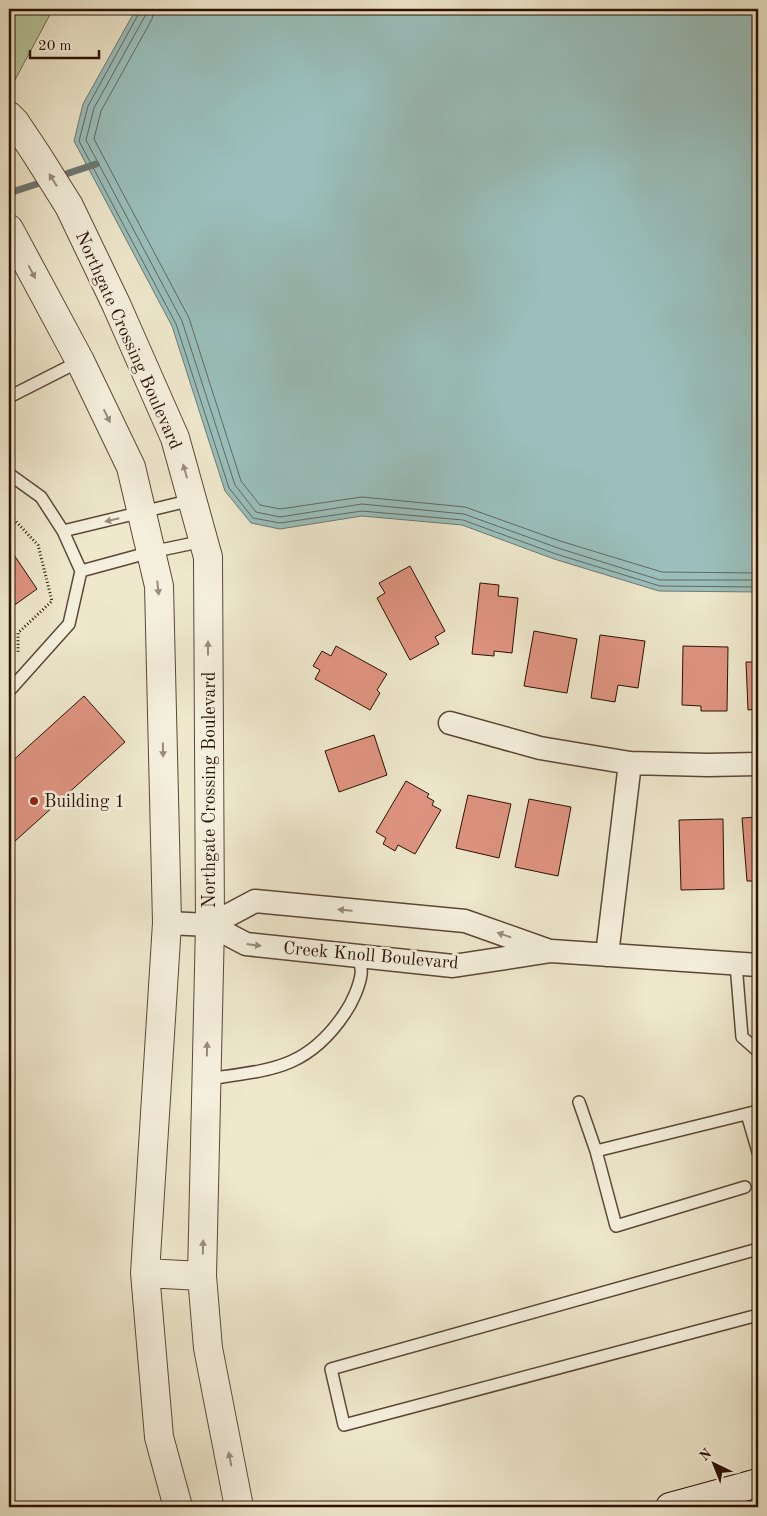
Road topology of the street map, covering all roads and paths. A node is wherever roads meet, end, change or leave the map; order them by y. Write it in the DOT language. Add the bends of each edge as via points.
graph roads {
  1 [pos="9,116"];
  2 [pos="9,229"];
  3 [pos="80,361"];
  4 [pos="9,397"];
  5 [pos="9,474"];
  6 [pos="193,500"];
  7 [pos="142,513"];
  8 [pos="9,514"];
  9 [pos="63,531"];
  10 [pos="204,541"];
  11 [pos="151,552"];
  12 [pos="81,571"];
  13 [pos="18,659"];
  14 [pos="9,691"];
  15 [pos="450,723"];
  16 [pos="630,763"];
  17 [pos="758,764"];
  18 [pos="167,923"];
  19 [pos="210,925"];
  20 [pos="550,951"];
  21 [pos="607,955"];
  22 [pos="358,956"];
  23 [pos="752,967"];
  24 [pos="758,1051"];
  25 [pos="207,1078"];
  26 [pos="579,1102"];
  27 [pos="753,1113"];
  28 [pos="596,1151"];
  29 [pos="758,1152"];
  30 [pos="745,1187"];
  31 [pos="758,1249"];
  32 [pos="145,1273"];
  33 [pos="202,1276"];
  34 [pos="758,1315"];
  35 [pos="758,1483"];
  36 [pos="178,1507"];
  37 [pos="239,1507"];
  38 [pos="670,1507"];
  6 -- 1 [label="street, Northgate Crossing Boulevard, one-way" via="175,438 116,304 69,206"];
  2 -- 3 [label="street, one-way"];
  3 -- 4 [label="lane"];
  3 -- 7 [label="street, one-way" via="132,467"];
  5 -- 9 [label="lane" via="41,498"];
  6 -- 7 [label="lane"];
  6 -- 10 [label="street, Northgate Crossing Boulevard"];
  7 -- 9 [label="lane, one-way"];
  7 -- 11 [label="street"];
  8 -- 13 [label="path" via="38,545 52,601 18,634"];
  9 -- 12 [label="lane"];
  10 -- 11 [label="lane"];
  19 -- 10 [label="street, Northgate Crossing Boulevard, one-way" via="208,556"];
  11 -- 12 [label="lane"];
  11 -- 18 [label="street, one-way" via="159,586"];
  12 -- 14 [label="lane" via="69,624"];
  15 -- 16 [label="street" via="540,748"];
  16 -- 17 [label="street"];
  16 -- 21 [label="street"];
  18 -- 19 [label="street, Creek Knoll Boulevard"];
  18 -- 32 [label="street"];
  20 -- 19 [label="street, one-way" via="465,921 255,901"];
  19 -- 22 [label="street, Creek Knoll Boulevard, one-way" via="246,944"];
  25 -- 19 [label="street, Northgate Crossing Boulevard, one-way"];
  20 -- 21 [label="street, Creek Knoll Boulevard"];
  20 -- 22 [label="street, Creek Knoll Boulevard" via="453,966"];
  21 -- 23 [label="street, Creek Knoll Boulevard"];
  22 -- 25 [label="lane" via="362,973 350,1005 319,1045 298,1059 270,1070"];
  23 -- 24 [label="lane" via="742,1037"];
  33 -- 25 [label="street, Northgate Crossing Boulevard, one-way"];
  26 -- 28 [label="lane"];
  27 -- 28 [label="lane"];
  27 -- 29 [label="lane"];
  28 -- 30 [label="lane" via="616,1226"];
  31 -- 34 [label="lane" via="331,1369 344,1425"];
  32 -- 33 [label="street"];
  32 -- 36 [label="street" via="159,1437"];
  37 -- 33 [label="street, Northgate Crossing Boulevard, one-way" via="208,1348"];
  35 -- 38 [label="street"];
}
